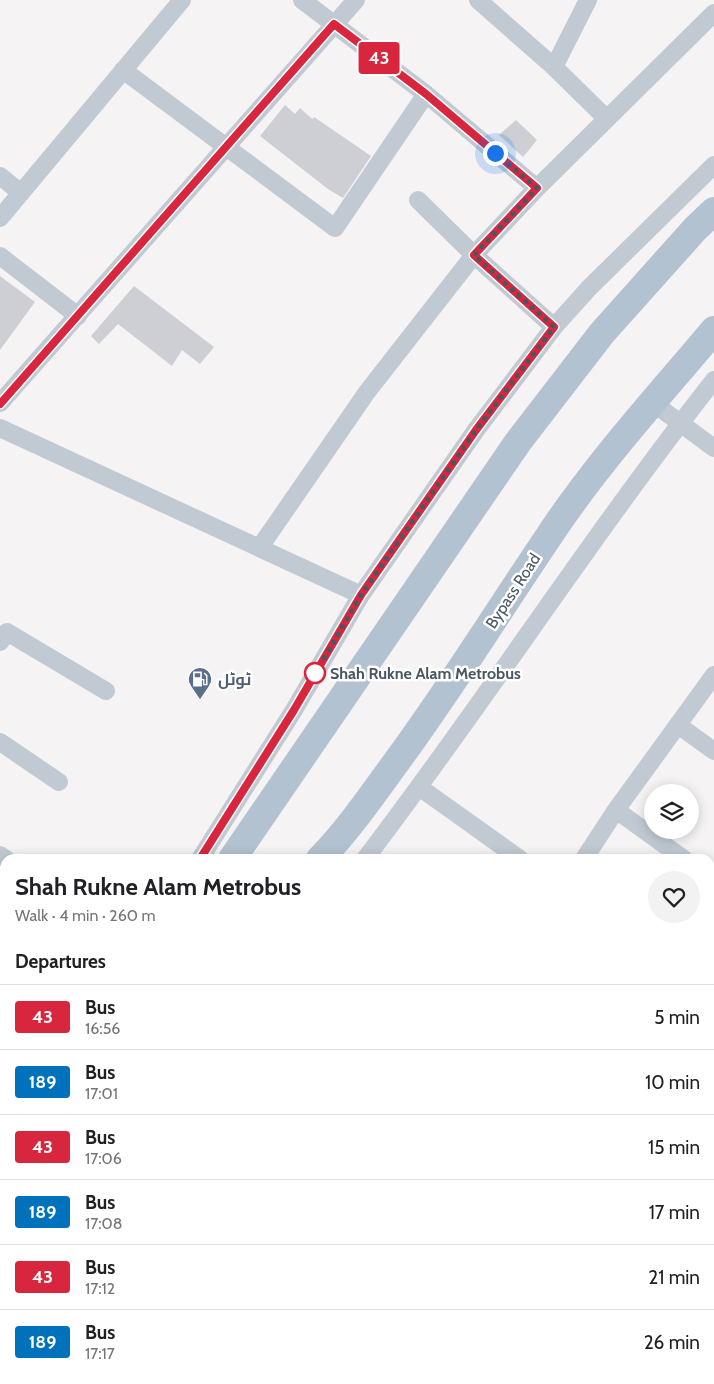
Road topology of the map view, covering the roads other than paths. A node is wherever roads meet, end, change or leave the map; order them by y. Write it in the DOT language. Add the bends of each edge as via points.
graph roads {
  1 [pos="182,0"];
  2 [pos="302,0"];
  3 [pos="356,0"];
  4 [pos="478,0"];
  5 [pos="588,0"];
  6 [pos="714,13"];
  7 [pos="334,24"];
  8 [pos="554,67"];
  9 [pos="123,70"];
  10 [pos="426,94"];
  11 [pos="606,119"];
  12 [pos="225,147"];
  13 [pos="714,165"];
  14 [pos="0,176"];
  15 [pos="537,188"];
  16 [pos="21,193"];
  17 [pos="418,200"];
  18 [pos="714,211"];
  19 [pos="0,218"];
  20 [pos="474,255"];
  21 [pos="0,256"];
  22 [pos="78,316"];
  23 [pos="554,327"];
  24 [pos="714,330"];
  25 [pos="714,380"];
  26 [pos="652,403"];
  27 [pos="0,404"];
  28 [pos="680,424"];
  29 [pos="0,428"];
  30 [pos="714,448"];
  31 [pos="260,547"];
  32 [pos="361,595"];
  33 [pos="0,642"];
  34 [pos="714,675"];
  35 [pos="106,691"];
  36 [pos="678,725"];
  37 [pos="0,742"];
  38 [pos="714,751"];
  39 [pos="59,782"];
  40 [pos="420,787"];
  41 [pos="616,810"];
  42 [pos="203,854"];
  43 [pos="235,854"];
  44 [pos="324,854"];
  45 [pos="369,854"];
  46 [pos="513,854"];
  47 [pos="587,854"];
  48 [pos="677,854"];
  1 -- 9 [label="street"];
  2 -- 7 [label="street"];
  3 -- 7 [label="street"];
  4 -- 8 [label="street"];
  5 -- 8 [label="street"];
  6 -- 11 [label="street"];
  7 -- 10 [label="street"];
  7 -- 12 [label="street"];
  8 -- 11 [label="street"];
  9 -- 12 [label="street"];
  9 -- 16 [label="street"];
  10 -- 12 [label="street" via="335,228"];
  10 -- 15 [label="street"];
  11 -- 15 [label="street"];
  12 -- 22 [label="street"];
  13 -- 23 [label="street" via="589,288"];
  14 -- 16 [label="street"];
  15 -- 20 [label="street"];
  16 -- 19 [label="street"];
  17 -- 20 [label="street"];
  18 -- 43 [label="main road" via="602,333 518,442"];
  20 -- 23 [label="street"];
  20 -- 31 [label="street" via="367,392"];
  21 -- 22 [label="street"];
  22 -- 27 [label="street"];
  23 -- 32 [label="street" via="476,430"];
  24 -- 26 [label="main road, Bypass Road"];
  25 -- 28 [label="street"];
  26 -- 28 [label="street"];
  26 -- 44 [label="main road, Bypass Road" via="592,475 418,732"];
  28 -- 30 [label="street"];
  28 -- 40 [label="street"];
  29 -- 31 [label="street"];
  31 -- 32 [label="street"];
  32 -- 42 [label="street" via="294,710"];
  33 -- 35 [label="street" via="7,632"];
  34 -- 36 [label="street"];
  36 -- 38 [label="street"];
  36 -- 41 [label="street"];
  37 -- 39 [label="street"];
  40 -- 45 [label="street"];
  40 -- 46 [label="street"];
  41 -- 47 [label="street"];
  41 -- 48 [label="street"];
}
